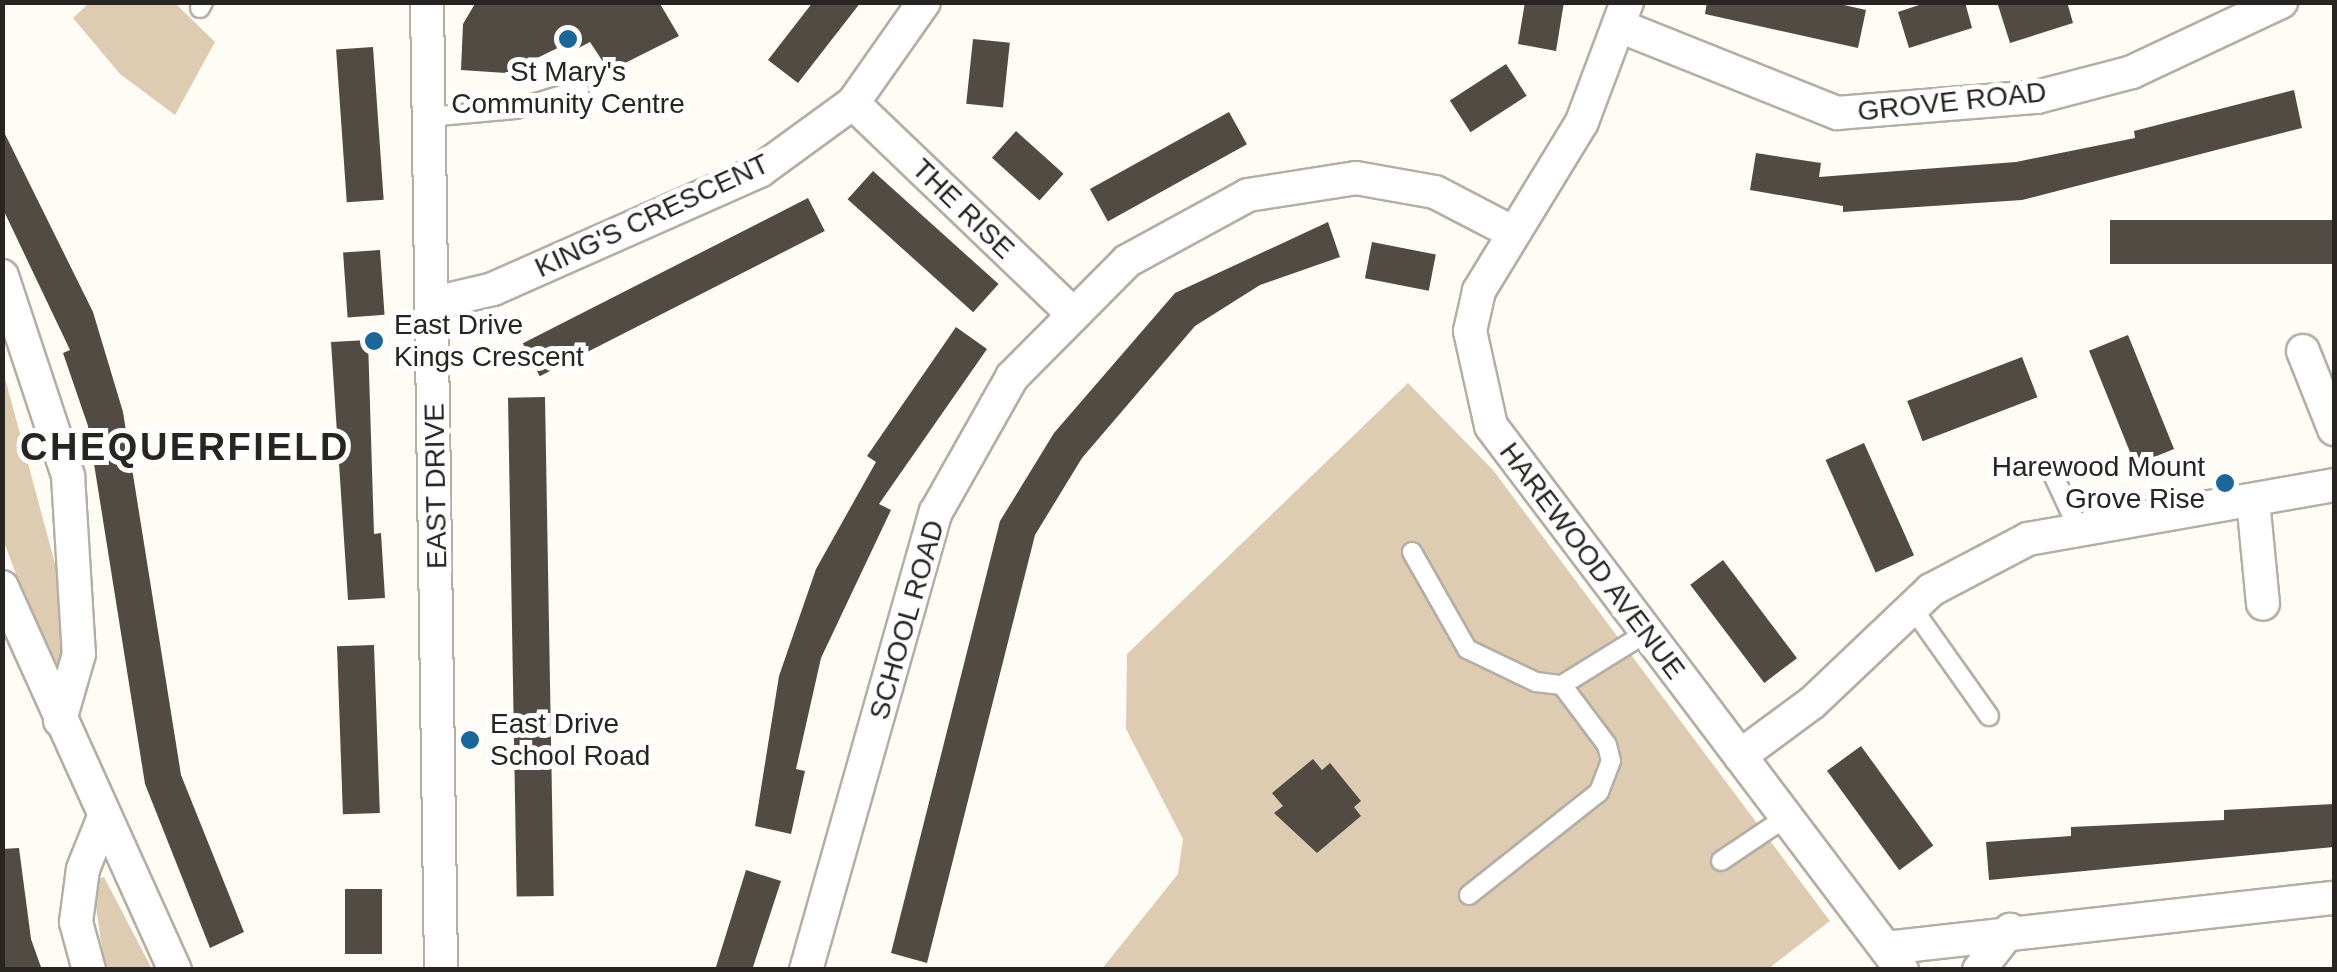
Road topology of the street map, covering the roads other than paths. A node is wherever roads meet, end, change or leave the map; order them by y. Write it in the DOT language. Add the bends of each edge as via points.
graph roads {
  1 [pos="427,2"];
  2 [pos="924,2"];
  3 [pos="2281,2"];
  4 [pos="1625,15"];
  5 [pos="579,90"];
  6 [pos="853,103"];
  7 [pos="428,117"];
  8 [pos="1512,232"];
  9 [pos="2,276"];
  10 [pos="434,303"];
  11 [pos="1074,315"];
  12 [pos="2303,351"];
  13 [pos="2334,429"];
  14 [pos="2050,468"];
  15 [pos="2334,485"];
  16 [pos="2253,500"];
  17 [pos="2077,526"];
  18 [pos="1412,552"];
  19 [pos="2,587"];
  20 [pos="2263,604"];
  21 [pos="1911,606"];
  22 [pos="1646,633"];
  23 [pos="1562,685"];
  24 [pos="1990,716"];
  25 [pos="60,720"];
  26 [pos="1740,756"];
  27 [pos="1788,816"];
  28 [pos="104,817"];
  29 [pos="1721,861"];
  30 [pos="1469,895"];
  31 [pos="2334,898"];
  32 [pos="2010,930"];
  33 [pos="1894,959"];
  34 [pos="89,970"];
  35 [pos="175,970"];
  36 [pos="441,970"];
  37 [pos="806,970"];
  38 [pos="1980,970"];
  1 -- 7 [label="street, EAST DRIVE"];
  2 -- 6 [label="street, KING'S CRESCENT"];
  3 -- 4 [label="street, GROVE ROAD" via="2132,72 2037,97 1837,113"];
  4 -- 8 [label="street, HAREWOOD AVENUE" via="1582,122"];
  5 -- 7 [label="lane" via="516,109"];
  6 -- 10 [label="street, KING'S CRESCENT" via="761,170 493,289"];
  6 -- 11 [label="street, THE RISE"];
  7 -- 10 [label="street, EAST DRIVE"];
  8 -- 11 [label="street, SCHOOL ROAD" via="1435,192 1356,178 1248,194 1127,262"];
  8 -- 22 [label="street, HAREWOOD AVENUE" via="1479,291 1470,330 1491,426"];
  9 -- 25 [label="street" via="68,476 79,654"];
  10 -- 36 [label="street, EAST DRIVE"];
  11 -- 37 [label="street, SCHOOL ROAD" via="1012,377 936,512"];
  12 -- 13 [label="street"];
  14 -- 17 [label="lane"];
  15 -- 16 [label="street"];
  16 -- 17 [label="street"];
  16 -- 20 [label="street"];
  17 -- 21 [label="street" via="1977,562"];
  18 -- 23 [label="lane" via="1467,649 1507,672"];
  19 -- 25 [label="street"];
  21 -- 24 [label="lane"];
  21 -- 26 [label="street" via="1812,703"];
  22 -- 23 [label="lane"];
  22 -- 26 [label="street, HAREWOOD AVENUE"];
  23 -- 30 [label="lane" via="1607,745 1611,761 1599,792"];
  25 -- 28 [label="street"];
  26 -- 27 [label="street, HAREWOOD AVENUE"];
  27 -- 29 [label="lane"];
  27 -- 33 [label="street, HAREWOOD AVENUE"];
  28 -- 34 [label="street" via="83,869 76,922"];
  28 -- 35 [label="street"];
  31 -- 32 [label="street"];
  32 -- 33 [label="street"];
  32 -- 38 [label="street"];
}
